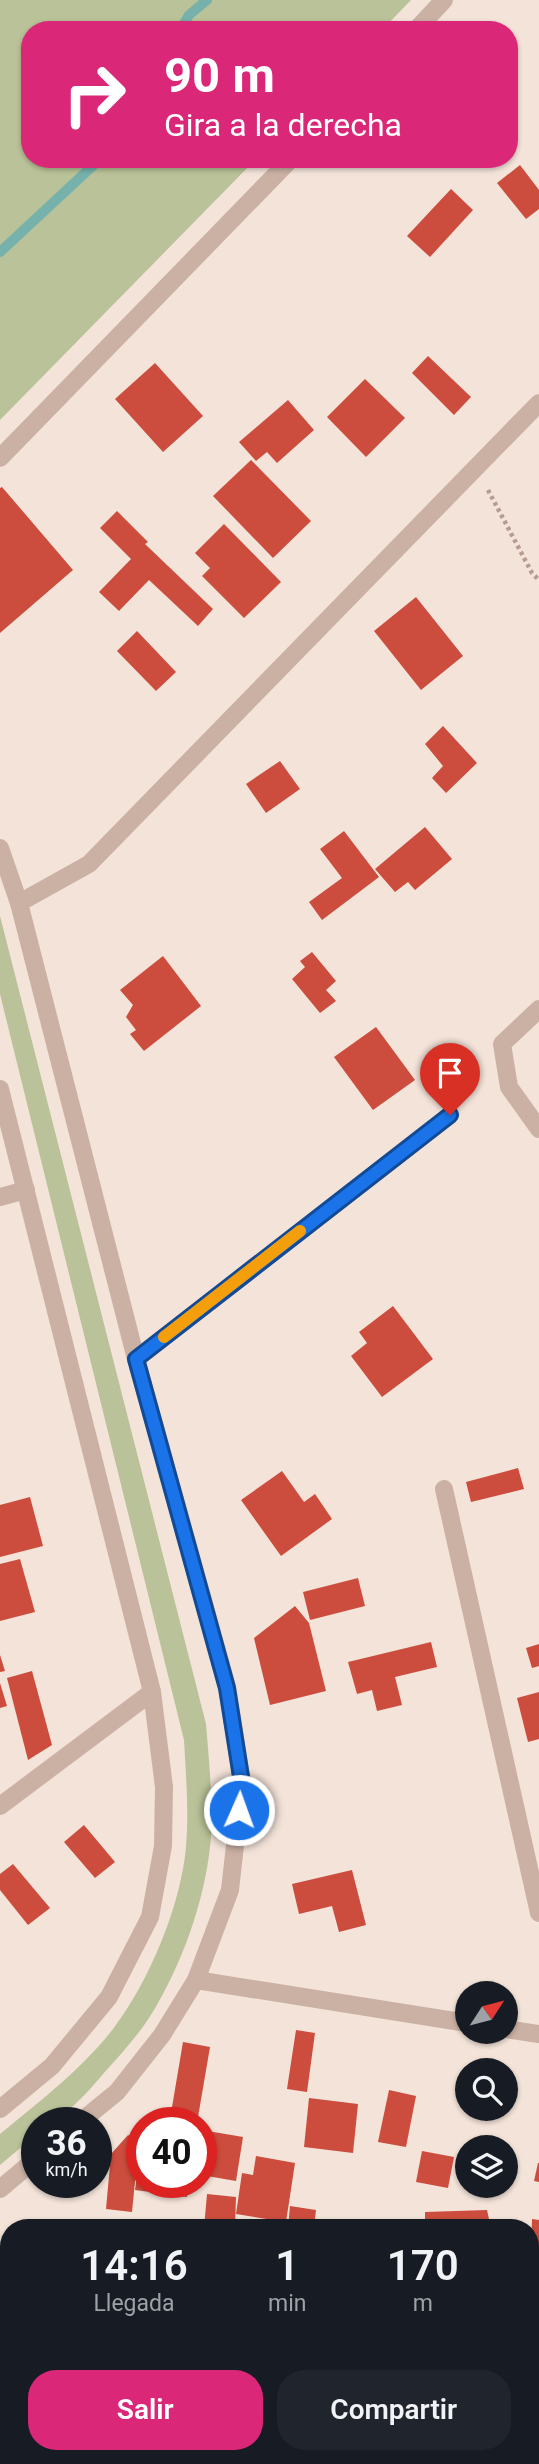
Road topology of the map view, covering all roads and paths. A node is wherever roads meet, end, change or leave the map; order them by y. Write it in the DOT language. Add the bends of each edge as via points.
graph roads {
  1 [pos="444,0"];
  2 [pos="424,21"];
  3 [pos="282,168"];
  4 [pos="539,403"];
  5 [pos="0,458"];
  6 [pos="476,468"];
  7 [pos="539,580"];
  8 [pos="0,848"];
  9 [pos="19,903"];
  10 [pos="539,1009"];
  11 [pos="0,1089"];
  12 [pos="450,1115"];
  13 [pos="539,1129"];
  14 [pos="26,1190"];
  15 [pos="0,1197"];
  16 [pos="136,1359"];
  17 [pos="444,1489"];
  18 [pos="152,1692"];
  19 [pos="0,1806"];
  20 [pos="539,1913"];
  21 [pos="196,1980"];
  22 [pos="455,2020"];
  23 [pos="518,2031"];
  24 [pos="539,2034"];
  25 [pos="99,2107"];
  26 [pos="0,2109"];
  27 [pos="21,2171"];
  28 [pos="0,2189"];
  1 -- 2 [label="street"];
  3 -- 5 [label="street"];
  4 -- 6 [label="street"];
  6 -- 7 [label="path"];
  6 -- 9 [label="street" via="89,864"];
  8 -- 9 [label="street"];
  9 -- 16 [label="street"];
  10 -- 13 [label="street" via="502,1044 509,1087"];
  11 -- 14 [label="street"];
  12 -- 16 [label="street"];
  14 -- 15 [label="street"];
  14 -- 18 [label="street"];
  16 -- 21 [label="street" via="227,1688 242,1783 230,1890"];
  17 -- 20 [label="street"];
  18 -- 19 [label="street"];
  18 -- 26 [label="street" via="164,1787 163,1846 150,1917 108,1997 52,2066"];
  21 -- 22 [label="street"];
  21 -- 25 [label="street" via="162,2035 117,2092"];
  23 -- 24 [label="street"];
  27 -- 28 [label="street"];
}
